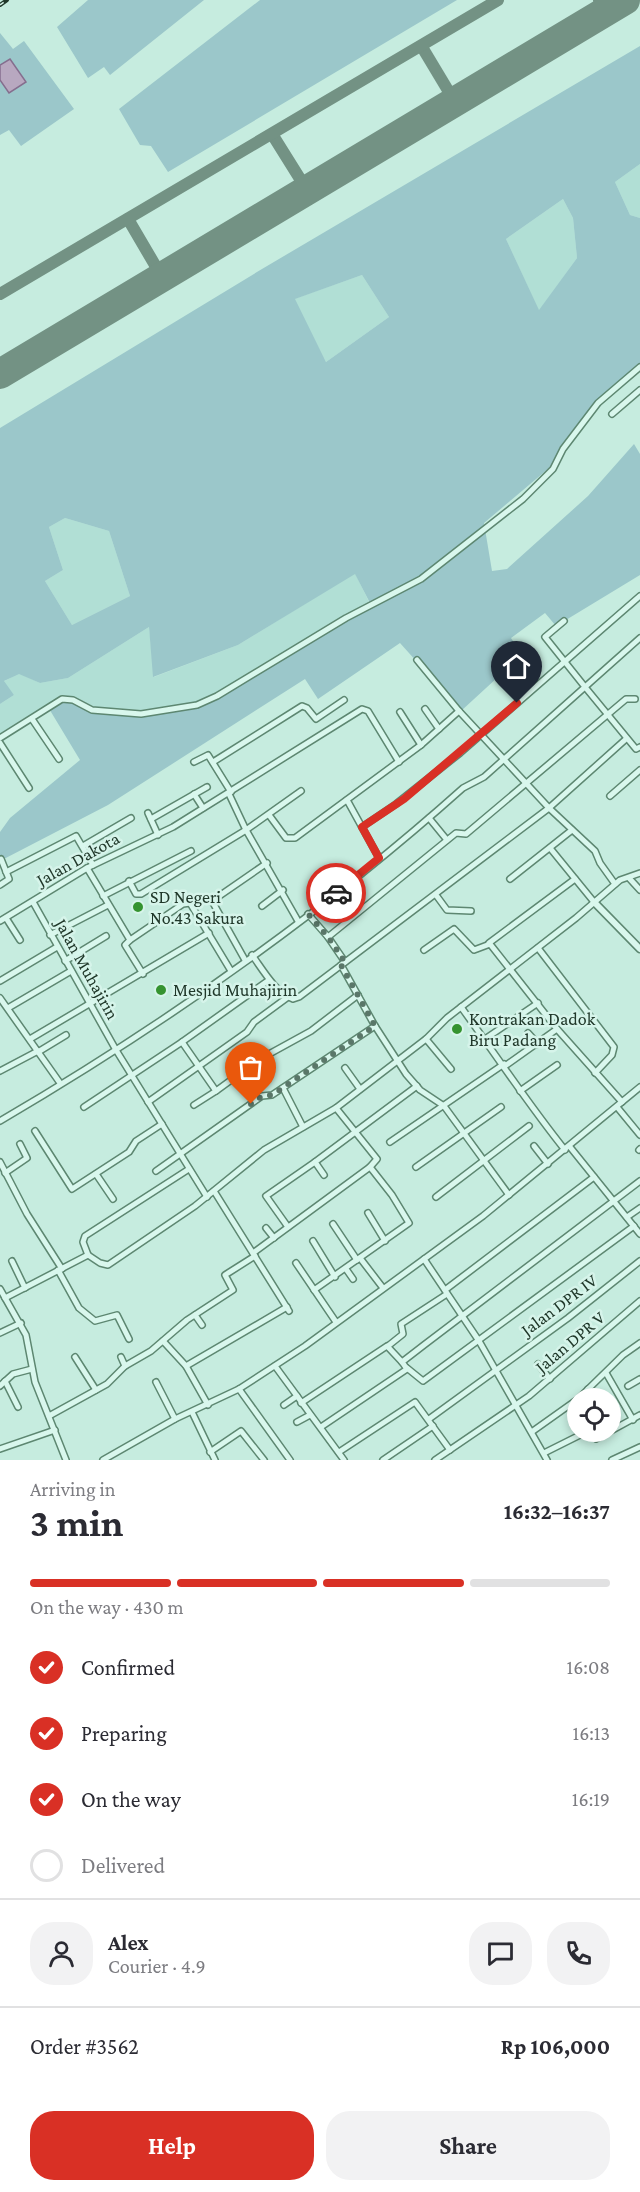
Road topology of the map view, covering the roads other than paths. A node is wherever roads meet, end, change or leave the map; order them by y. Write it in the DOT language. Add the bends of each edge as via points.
graph roads {
  1 [pos="640,367"];
  2 [pos="640,390"];
  3 [pos="612,414"];
  4 [pos="640,596"];
  5 [pos="564,621"];
  6 [pos="640,638"];
  7 [pos="417,660"];
  8 [pos="564,662"];
  9 [pos="585,687"];
  10 [pos="635,699"];
  11 [pos="344,700"];
  12 [pos="425,709"];
  13 [pos="459,711"];
  14 [pos="400,712"];
  15 [pos="606,716"];
  16 [pos="32,718"];
  17 [pos="439,729"];
  18 [pos="482,734"];
  19 [pos="0,738"];
  20 [pos="626,739"];
  21 [pos="0,743"];
  22 [pos="421,745"];
  23 [pos="639,750"];
  24 [pos="59,759"];
  25 [pos="505,759"];
  26 [pos="194,762"];
  27 [pos="213,762"];
  28 [pos="399,762"];
  29 [pos="640,770"];
  30 [pos="528,784"];
  31 [pos="207,787"];
  32 [pos="29,788"];
  33 [pos="301,791"];
  34 [pos="230,793"];
  35 [pos="194,794"];
  36 [pos="610,796"];
  37 [pos="348,800"];
  38 [pos="203,808"];
  39 [pos="549,808"];
  40 [pos="148,813"];
  41 [pos="269,815"];
  42 [pos="131,818"];
  43 [pos="429,818"];
  44 [pos="151,819"];
  45 [pos="362,827"];
  46 [pos="246,830"];
  47 [pos="572,830"];
  48 [pos="158,835"];
  49 [pos="447,840"];
  50 [pos="83,846"];
  51 [pos="550,848"];
  52 [pos="190,851"];
  53 [pos="379,858"];
  54 [pos="1,859"];
  55 [pos="267,863"];
  56 [pos="90,867"];
  57 [pos="6,872"];
  58 [pos="640,873"];
  59 [pos="629,878"];
  60 [pos="510,879"];
  61 [pos="575,879"];
  62 [pos="129,881"];
  63 [pos="615,884"];
  64 [pos="0,885"];
  65 [pos="283,890"];
  66 [pos="640,890"];
  67 [pos="436,895"];
  68 [pos="103,896"];
  69 [pos="33,902"];
  70 [pos="594,902"];
  71 [pos="108,905"];
  72 [pos="262,906"];
  73 [pos="471,911"];
  74 [pos="308,914"];
  75 [pos="3,920"];
  76 [pos="298,921"];
  77 [pos="209,933"];
  78 [pos="50,935"];
  79 [pos="106,936"];
  80 [pos="328,937"];
  81 [pos="20,940"];
  82 [pos="130,940"];
  83 [pos="489,943"];
  84 [pos="57,947"];
  85 [pos="538,948"];
  86 [pos="640,949"];
  87 [pos="424,950"];
  88 [pos="252,955"];
  89 [pos="245,960"];
  90 [pos="65,961"];
  91 [pos="343,964"];
  92 [pos="511,968"];
  93 [pos="70,971"];
  94 [pos="231,971"];
  95 [pos="143,974"];
  96 [pos="269,980"];
  97 [pos="0,981"];
  98 [pos="358,995"];
  99 [pos="288,997"];
  100 [pos="0,998"];
  101 [pos="538,1003"];
  102 [pos="90,1006"];
  103 [pos="461,1007"];
  104 [pos="7,1008"];
  105 [pos="0,1011"];
  106 [pos="375,1026"];
  107 [pos="557,1029"];
  108 [pos="528,1033"];
  109 [pos="66,1035"];
  110 [pos="30,1039"];
  111 [pos="426,1039"];
  112 [pos="485,1039"];
  113 [pos="182,1042"];
  114 [pos="538,1044"];
  115 [pos="116,1050"];
  116 [pos="38,1051"];
  117 [pos="398,1062"];
  118 [pos="505,1065"];
  119 [pos="557,1065"];
  120 [pos="200,1067"];
  121 [pos="345,1068"];
  122 [pos="451,1069"];
  123 [pos="0,1071"];
  124 [pos="595,1073"];
  125 [pos="132,1077"];
  126 [pos="60,1083"];
  127 [pos="417,1086"];
  128 [pos="640,1087"];
  129 [pos="283,1088"];
  130 [pos="360,1089"];
  131 [pos="216,1091"];
  132 [pos="520,1091"];
  133 [pos="148,1102"];
  134 [pos="622,1102"];
  135 [pos="194,1105"];
  136 [pos="444,1106"];
  137 [pos="84,1107"];
  138 [pos="501,1107"];
  139 [pos="617,1107"];
  140 [pos="336,1108"];
  141 [pos="0,1121"];
  142 [pos="162,1124"];
  143 [pos="529,1126"];
  144 [pos="303,1127"];
  145 [pos="35,1131"];
  146 [pos="463,1132"];
  147 [pos="356,1133"];
  148 [pos="640,1135"];
  149 [pos="390,1142"];
  150 [pos="20,1144"];
  151 [pos="534,1146"];
  152 [pos="567,1149"];
  153 [pos="180,1154"];
  154 [pos="0,1162"];
  155 [pos="315,1162"];
  156 [pos="484,1162"];
  157 [pos="548,1164"];
  158 [pos="370,1167"];
  159 [pos="416,1167"];
  160 [pos="189,1169"];
  161 [pos="156,1171"];
  162 [pos="5,1173"];
  163 [pos="96,1174"];
  164 [pos="324,1175"];
  165 [pos="594,1178"];
  166 [pos="640,1181"];
  167 [pos="214,1191"];
  168 [pos="509,1194"];
  169 [pos="207,1197"];
  170 [pos="436,1197"];
  171 [pos="113,1199"];
  172 [pos="614,1201"];
  173 [pos="640,1208"];
  174 [pos="368,1213"];
  175 [pos="627,1217"];
  176 [pos="333,1224"];
  177 [pos="634,1226"];
  178 [pos="288,1227"];
  179 [pos="266,1228"];
  180 [pos="640,1234"];
  181 [pos="274,1238"];
  182 [pos="313,1241"];
  183 [pos="385,1241"];
  184 [pos="88,1254"];
  185 [pos="254,1255"];
  186 [pos="359,1259"];
  187 [pos="424,1259"];
  188 [pos="12,1261"];
  189 [pos="640,1261"];
  190 [pos="296,1263"];
  191 [pos="346,1269"];
  192 [pos="60,1270"];
  193 [pos="335,1276"];
  194 [pos="353,1279"];
  195 [pos="25,1288"];
  196 [pos="383,1288"];
  197 [pos="0,1289"];
  198 [pos="314,1290"];
  199 [pos="446,1292"];
  200 [pos="5,1298"];
  201 [pos="640,1301"];
  202 [pos="195,1315"];
  203 [pos="463,1317"];
  204 [pos="336,1322"];
  205 [pos="21,1323"];
  206 [pos="202,1325"];
  207 [pos="0,1333"];
  208 [pos="129,1340"];
  209 [pos="163,1341"];
  210 [pos="479,1341"];
  211 [pos="640,1343"];
  212 [pos="388,1346"];
  213 [pos="75,1357"];
  214 [pos="121,1357"];
  215 [pos="402,1362"];
  216 [pos="538,1364"];
  217 [pos="125,1366"];
  218 [pos="186,1366"];
  219 [pos="275,1366"];
  220 [pos="407,1368"];
  221 [pos="32,1369"];
  222 [pos="496,1371"];
  223 [pos="606,1373"];
  224 [pos="550,1379"];
  225 [pos="640,1379"];
  226 [pos="5,1381"];
  227 [pos="156,1382"];
  228 [pos="0,1386"];
  229 [pos="628,1386"];
  230 [pos="589,1388"];
  231 [pos="239,1389"];
  232 [pos="96,1390"];
  233 [pos="297,1396"];
  234 [pos="301,1402"];
  235 [pos="517,1404"];
  236 [pos="207,1405"];
  237 [pos="284,1405"];
  238 [pos="18,1407"];
  239 [pos="567,1409"];
  240 [pos="192,1412"];
  241 [pos="310,1415"];
  242 [pos="640,1415"];
  243 [pos="49,1416"];
  244 [pos="175,1419"];
  245 [pos="429,1419"];
  246 [pos="633,1420"];
  247 [pos="297,1422"];
  248 [pos="621,1424"];
  249 [pos="434,1426"];
  250 [pos="321,1427"];
  251 [pos="55,1430"];
  252 [pos="532,1431"];
  253 [pos="567,1441"];
  254 [pos="640,1447"];
  255 [pos="0,1449"];
  256 [pos="450,1450"];
  257 [pos="210,1452"];
  258 [pos="339,1452"];
  259 [pos="544,1453"];
  260 [pos="66,1460"];
  261 [pos="103,1460"];
  262 [pos="215,1460"];
  263 [pos="264,1460"];
  264 [pos="290,1460"];
  265 [pos="344,1460"];
  266 [pos="383,1460"];
  267 [pos="435,1460"];
  268 [pos="548,1460"];
  269 [pos="612,1460"];
  1 -- 16 [label="street" via="598,403 563,449 553,469 523,499 421,579 197,705 141,714 92,710 62,699"];
  2 -- 3 [label="street"];
  4 -- 8 [label="street"];
  5 -- 8 [label="street" via="545,636"];
  6 -- 9 [label="street"];
  7 -- 13 [label="street"];
  8 -- 9 [label="street"];
  8 -- 18 [label="street"];
  9 -- 15 [label="street"];
  9 -- 25 [label="street"];
  10 -- 15 [label="street" via="627,698"];
  11 -- 27 [label="street" via="316,719 302,706"];
  12 -- 17 [label="street"];
  13 -- 17 [label="street"];
  13 -- 18 [label="street"];
  14 -- 22 [label="street"];
  15 -- 20 [label="street"];
  15 -- 30 [label="street"];
  16 -- 19 [label="street"];
  16 -- 24 [label="street"];
  17 -- 22 [label="street"];
  18 -- 25 [label="street"];
  18 -- 45 [label="street"];
  20 -- 23 [label="street"];
  20 -- 39 [label="street"];
  21 -- 32 [label="street"];
  22 -- 28 [label="street"];
  25 -- 30 [label="street"];
  25 -- 43 [label="street"];
  26 -- 27 [label="street" via="206,755"];
  27 -- 34 [label="street"];
  28 -- 34 [label="street, Jalan Dakota" via="364,709"];
  28 -- 37 [label="street"];
  29 -- 36 [label="street"];
  30 -- 39 [label="street"];
  30 -- 49 [label="street" via="466,834 457,832"];
  31 -- 35 [label="street"];
  33 -- 41 [label="street"];
  34 -- 38 [label="street, Jalan Dakota"];
  34 -- 46 [label="street"];
  35 -- 38 [label="street"];
  35 -- 44 [label="street"];
  37 -- 41 [label="street" via="292,839 286,838"];
  37 -- 45 [label="street"];
  38 -- 48 [label="street, Jalan Dakota"];
  39 -- 47 [label="street"];
  39 -- 67 [label="street"];
  40 -- 44 [label="street"];
  41 -- 46 [label="street"];
  42 -- 50 [label="street"];
  43 -- 49 [label="street"];
  43 -- 53 [label="street"];
  44 -- 48 [label="street"];
  45 -- 53 [label="street"];
  46 -- 55 [label="street"];
  46 -- 62 [label="street" via="141,894 136,894"];
  47 -- 51 [label="street"];
  47 -- 63 [label="street" via="595,851"];
  48 -- 56 [label="street, Jalan Dakota"];
  49 -- 80 [label="street"];
  50 -- 56 [label="street"];
  50 -- 57 [label="street" via="76,836"];
  51 -- 60 [label="street"];
  51 -- 61 [label="street"];
  52 -- 62 [label="street"];
  53 -- 74 [label="street"];
  54 -- 57 [label="street"];
  55 -- 65 [label="street"];
  55 -- 89 [label="street" via="212,901"];
  56 -- 68 [label="street"];
  56 -- 69 [label="street, Jalan Dakota"];
  57 -- 64 [label="street" via="9,880"];
  58 -- 59 [label="street"];
  59 -- 63 [label="street"];
  59 -- 66 [label="street"];
  61 -- 70 [label="street"];
  61 -- 83 [label="street"];
  62 -- 68 [label="street"];
  63 -- 70 [label="street"];
  65 -- 72 [label="street"];
  65 -- 76 [label="street"];
  67 -- 73 [label="street" via="447,910"];
  67 -- 91 [label="street"];
  68 -- 71 [label="street"];
  69 -- 75 [label="street, Jalan Dakota"];
  69 -- 78 [label="street, Jalan Muhajirin"];
  70 -- 85 [label="street"];
  70 -- 86 [label="street"];
  71 -- 78 [label="street"];
  71 -- 82 [label="street"];
  74 -- 76 [label="street"];
  74 -- 80 [label="street"];
  75 -- 81 [label="street"];
  76 -- 88 [label="street"];
  77 -- 82 [label="street" via="188,903"];
  77 -- 94 [label="street"];
  77 -- 95 [label="street"];
  78 -- 84 [label="street, Jalan Muhajirin"];
  79 -- 90 [label="street"];
  80 -- 91 [label="street"];
  82 -- 95 [label="street" via="126,945"];
  83 -- 87 [label="street" via="474,950 454,929"];
  83 -- 92 [label="street"];
  84 -- 90 [label="street, Jalan Muhajirin"];
  84 -- 97 [label="street"];
  85 -- 92 [label="street"];
  85 -- 124 [label="street" via="614,1047 612,1055"];
  88 -- 89 [label="street"];
  88 -- 96 [label="street"];
  89 -- 94 [label="street"];
  90 -- 93 [label="street, Jalan Muhajirin"];
  91 -- 98 [label="street"];
  91 -- 99 [label="street" via="299,997"];
  92 -- 101 [label="street"];
  92 -- 103 [label="street"];
  93 -- 102 [label="street, Jalan Muhajirin"];
  93 -- 104 [label="street"];
  94 -- 115 [label="street"];
  95 -- 102 [label="street"];
  96 -- 99 [label="street"];
  96 -- 113 [label="street"];
  98 -- 106 [label="street"];
  98 -- 131 [label="street" via="316,1028 260,1059"];
  99 -- 120 [label="street"];
  100 -- 104 [label="street"];
  101 -- 107 [label="street"];
  101 -- 112 [label="street"];
  102 -- 110 [label="street"];
  102 -- 115 [label="street, Jalan Muhajirin"];
  103 -- 111 [label="street"];
  103 -- 112 [label="street"];
  104 -- 105 [label="street"];
  104 -- 110 [label="street"];
  106 -- 117 [label="street"];
  106 -- 129 [label="street"];
  107 -- 114 [label="street"];
  107 -- 124 [label="street"];
  108 -- 114 [label="street"];
  109 -- 116 [label="street"];
  110 -- 116 [label="street"];
  111 -- 117 [label="street"];
  111 -- 122 [label="street"];
  112 -- 118 [label="street"];
  113 -- 120 [label="street"];
  113 -- 125 [label="street"];
  114 -- 118 [label="street"];
  115 -- 125 [label="street, Jalan Muhajirin"];
  115 -- 126 [label="street"];
  116 -- 123 [label="street"];
  116 -- 126 [label="street"];
  117 -- 127 [label="street"];
  117 -- 130 [label="street" via="377,1072"];
  118 -- 132 [label="street"];
  118 -- 136 [label="street"];
  119 -- 132 [label="street"];
  120 -- 131 [label="street"];
  120 -- 133 [label="street"];
  121 -- 130 [label="street"];
  124 -- 134 [label="street"];
  125 -- 133 [label="street, Jalan Muhajirin"];
  125 -- 137 [label="street"];
  126 -- 141 [label="street"];
  127 -- 136 [label="street"];
  127 -- 147 [label="street"];
  128 -- 134 [label="street"];
  129 -- 144 [label="street"];
  129 -- 153 [label="street" via="262,1096"];
  130 -- 140 [label="street"];
  131 -- 135 [label="street"];
  132 -- 152 [label="street"];
  133 -- 142 [label="street, Jalan Muhajirin"];
  134 -- 139 [label="street"];
  136 -- 146 [label="street"];
  136 -- 149 [label="street"];
  138 -- 146 [label="street"];
  139 -- 148 [label="street"];
  139 -- 152 [label="street"];
  140 -- 144 [label="street"];
  140 -- 147 [label="street"];
  142 -- 153 [label="street, Jalan Muhajirin"];
  142 -- 163 [label="street"];
  143 -- 156 [label="street"];
  144 -- 167 [label="street" via="264,1150"];
  145 -- 163 [label="street" via="69,1188"];
  146 -- 156 [label="street"];
  146 -- 159 [label="street"];
  147 -- 155 [label="street"];
  147 -- 158 [label="street" via="377,1160"];
  150 -- 162 [label="street" via="27,1158"];
  151 -- 157 [label="street"];
  152 -- 157 [label="street"];
  152 -- 165 [label="street"];
  153 -- 160 [label="street, Jalan Muhajirin"];
  153 -- 161 [label="street"];
  154 -- 162 [label="street"];
  155 -- 164 [label="street"];
  155 -- 178 [label="street" via="266,1196"];
  156 -- 168 [label="street"];
  156 -- 170 [label="street"];
  157 -- 168 [label="street"];
  158 -- 178 [label="street"];
  158 -- 183 [label="street" via="409,1222"];
  160 -- 169 [label="street, Jalan Muhajirin"];
  160 -- 184 [label="street" via="85,1236"];
  162 -- 192 [label="street"];
  163 -- 171 [label="street"];
  165 -- 172 [label="street"];
  165 -- 199 [label="street"];
  166 -- 172 [label="street"];
  167 -- 169 [label="street"];
  167 -- 185 [label="street"];
  168 -- 187 [label="street"];
  169 -- 184 [label="street" via="112,1263 104,1265"];
  172 -- 175 [label="street"];
  172 -- 203 [label="street"];
  173 -- 175 [label="street"];
  174 -- 183 [label="street"];
  175 -- 177 [label="street"];
  176 -- 186 [label="street"];
  177 -- 180 [label="street"];
  177 -- 210 [label="street"];
  178 -- 181 [label="street"];
  179 -- 181 [label="street"];
  181 -- 185 [label="street"];
  182 -- 193 [label="street"];
  183 -- 186 [label="street"];
  184 -- 192 [label="street"];
  185 -- 202 [label="street" via="225,1275 233,1290"];
  185 -- 218 [label="street" via="288,1309"];
  186 -- 191 [label="street"];
  186 -- 196 [label="street"];
  187 -- 196 [label="street"];
  187 -- 199 [label="street"];
  188 -- 195 [label="street"];
  189 -- 222 [label="street, Jalan DPR IV"];
  190 -- 198 [label="street"];
  191 -- 193 [label="street"];
  191 -- 194 [label="street"];
  192 -- 195 [label="street"];
  192 -- 208 [label="street" via="81,1310 95,1321 117,1315"];
  193 -- 198 [label="street"];
  195 -- 200 [label="street"];
  196 -- 204 [label="street"];
  197 -- 200 [label="street"];
  198 -- 204 [label="street"];
  199 -- 203 [label="street"];
  199 -- 212 [label="street" via="401,1323 403,1334"];
  200 -- 205 [label="street"];
  201 -- 224 [label="street, Jalan DPR V"];
  202 -- 206 [label="street"];
  202 -- 209 [label="street"];
  203 -- 210 [label="street"];
  203 -- 215 [label="street"];
  204 -- 219 [label="street"];
  205 -- 207 [label="street"];
  205 -- 221 [label="street" via="28,1339"];
  209 -- 217 [label="street"];
  209 -- 218 [label="street"];
  210 -- 220 [label="street" via="422,1381"];
  210 -- 222 [label="street"];
  211 -- 223 [label="street"];
  212 -- 215 [label="street"];
  212 -- 234 [label="street"];
  213 -- 232 [label="street"];
  214 -- 217 [label="street"];
  215 -- 220 [label="street"];
  216 -- 224 [label="street"];
  217 -- 232 [label="street" via="115,1379"];
  218 -- 236 [label="street"];
  219 -- 231 [label="street"];
  219 -- 233 [label="street"];
  220 -- 250 [label="street"];
  221 -- 226 [label="street"];
  221 -- 243 [label="street"];
  222 -- 235 [label="street"];
  222 -- 245 [label="street, Jalan DPR IV"];
  223 -- 230 [label="street"];
  223 -- 246 [label="street"];
  224 -- 235 [label="street, Jalan DPR V"];
  225 -- 229 [label="street"];
  226 -- 228 [label="street"];
  226 -- 238 [label="street"];
  227 -- 244 [label="street"];
  231 -- 236 [label="street"];
  231 -- 264 [label="street"];
  232 -- 243 [label="street"];
  233 -- 234 [label="street"];
  233 -- 237 [label="street"];
  234 -- 241 [label="street"];
  235 -- 252 [label="street"];
  235 -- 256 [label="street, Jalan DPR V"];
  236 -- 240 [label="street"];
  239 -- 252 [label="street"];
  240 -- 244 [label="street"];
  240 -- 257 [label="street"];
  241 -- 247 [label="street"];
  241 -- 250 [label="street"];
  242 -- 246 [label="street"];
  243 -- 251 [label="street"];
  244 -- 261 [label="street"];
  245 -- 249 [label="street"];
  245 -- 258 [label="street" via="413,1402"];
  246 -- 248 [label="street"];
  249 -- 256 [label="street"];
  249 -- 266 [label="street"];
  250 -- 258 [label="street"];
  251 -- 255 [label="street"];
  251 -- 260 [label="street"];
  252 -- 259 [label="street"];
  253 -- 259 [label="street"];
  254 -- 269 [label="street"];
  256 -- 267 [label="street, Jalan DPR V"];
  257 -- 262 [label="street"];
  257 -- 263 [label="street" via="241,1431"];
  258 -- 265 [label="street"];
  259 -- 268 [label="street"];
}
